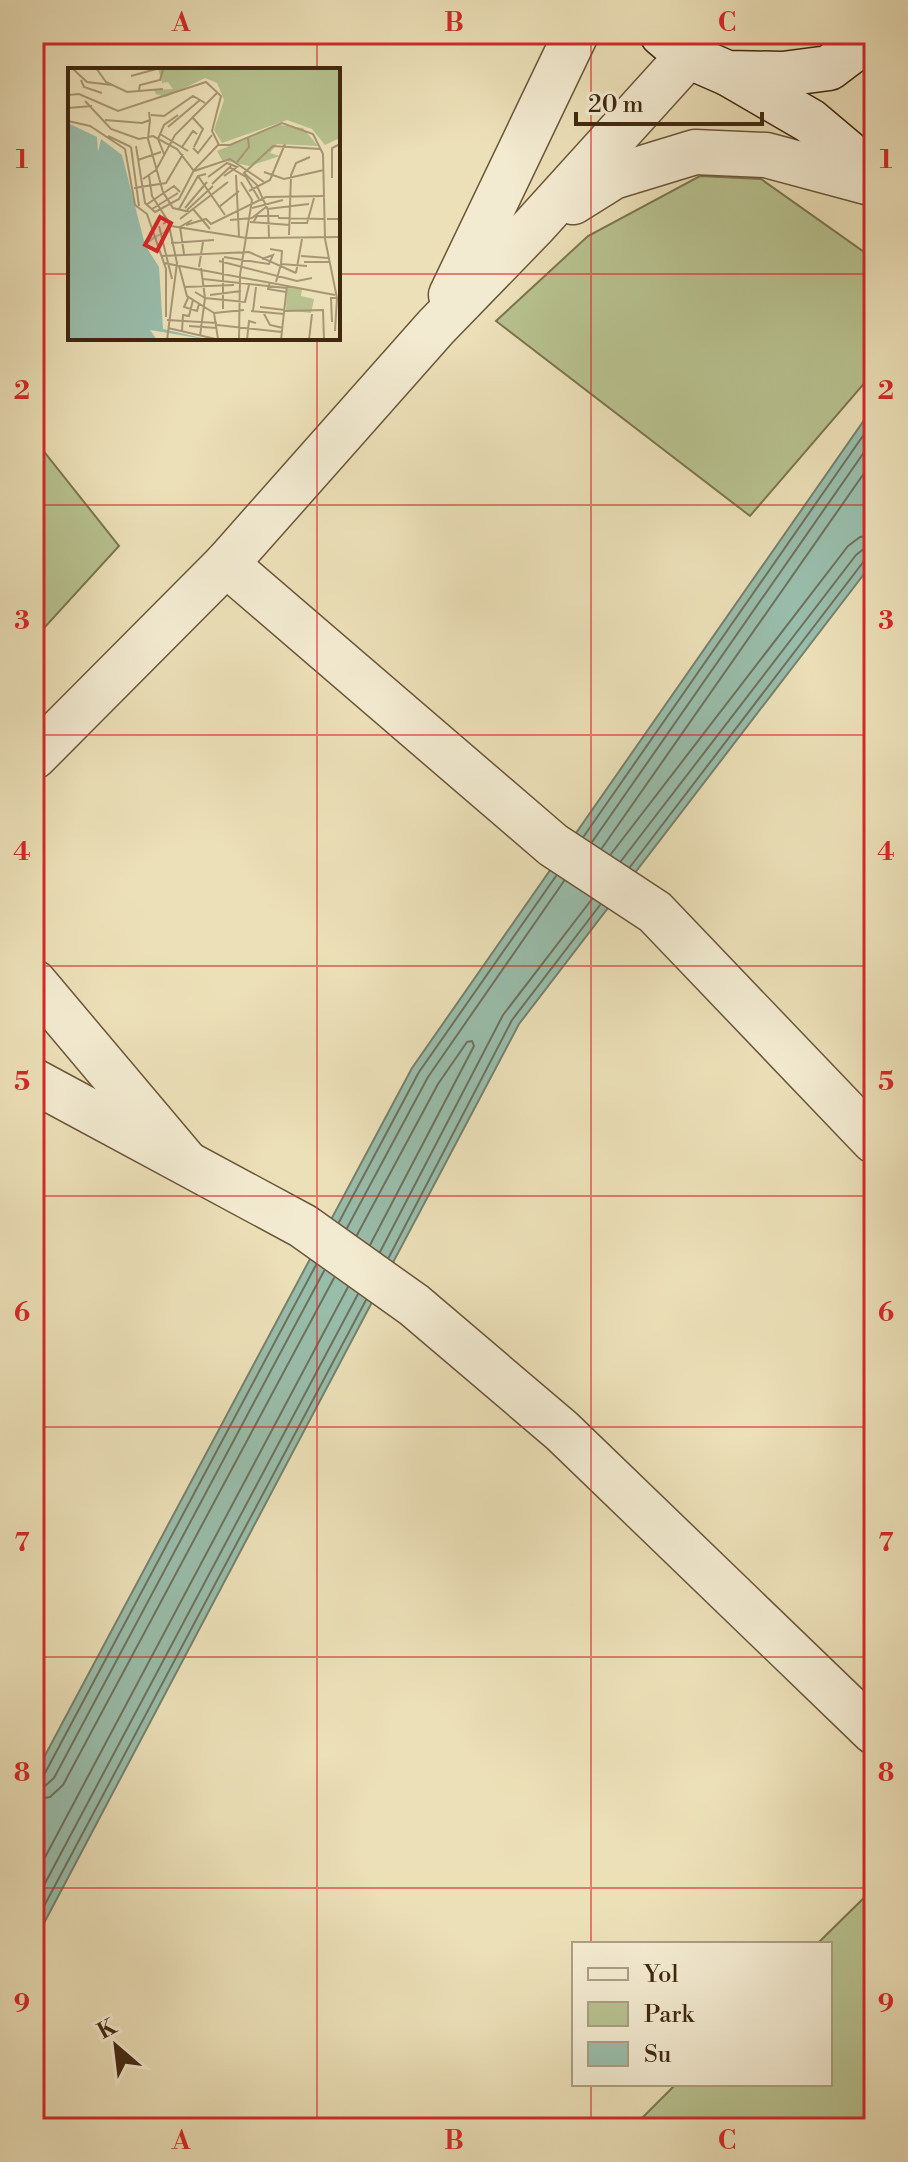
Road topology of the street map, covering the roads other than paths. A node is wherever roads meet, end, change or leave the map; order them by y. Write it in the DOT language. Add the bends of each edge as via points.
graph roads {
  1 [pos="576,34"];
  2 [pos="874,34"];
  3 [pos="693,54"];
  4 [pos="874,175"];
  5 [pos="874,184"];
  6 [pos="534,226"];
  7 [pos="436,327"];
  8 [pos="226,564"];
  9 [pos="34,757"];
  10 [pos="34,982"];
  11 [pos="34,1081"];
  12 [pos="874,1141"];
  13 [pos="184,1160"];
  14 [pos="874,1732"];
  1 -- 7 [label="street"];
  2 -- 3 [label="street" via="829,68 783,74"];
  3 -- 4 [label="street" via="810,121"];
  3 -- 6 [label="street"];
  5 -- 6 [label="street" via="766,155 695,152 613,177"];
  6 -- 7 [label="street"];
  7 -- 8 [label="street"];
  8 -- 9 [label="street"];
  8 -- 12 [label="street" via="553,845 655,912"];
  10 -- 13 [label="street"];
  11 -- 13 [label="street"];
  13 -- 14 [label="street" via="303,1226 414,1305 562,1431"];
}
